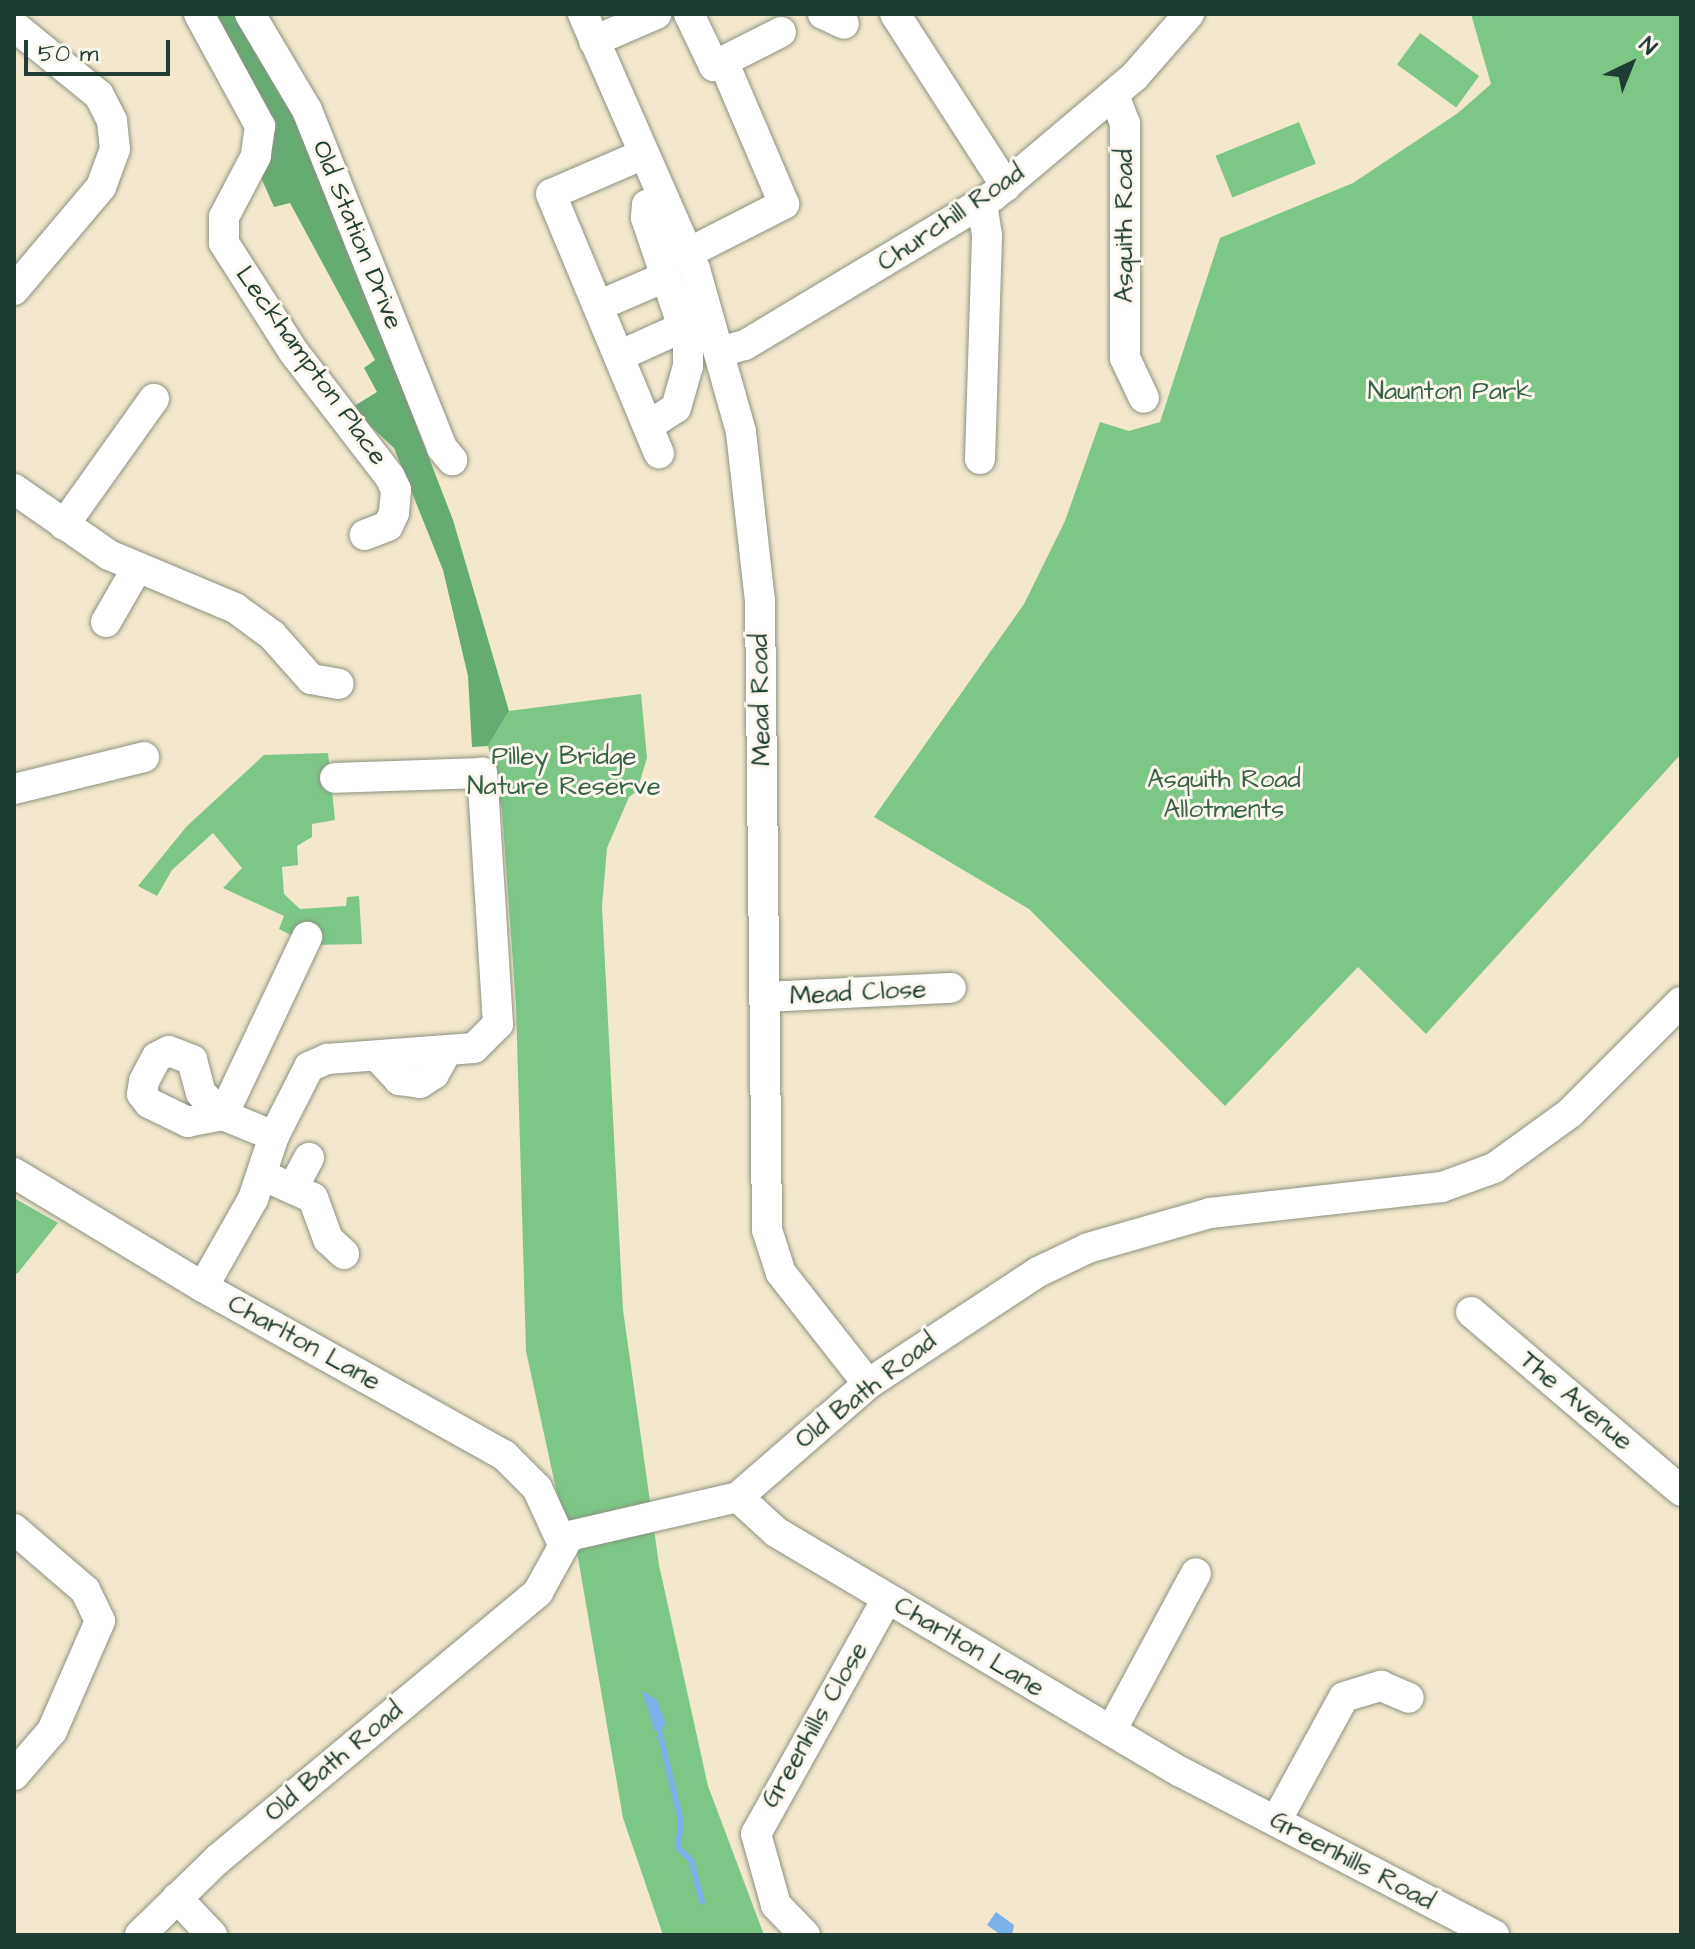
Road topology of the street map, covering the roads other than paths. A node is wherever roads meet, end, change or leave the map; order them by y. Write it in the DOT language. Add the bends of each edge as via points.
graph roads {
  1 [pos="199,14"];
  2 [pos="250,14"];
  3 [pos="656,14"];
  4 [pos="689,14"];
  5 [pos="895,14"];
  6 [pos="1189,14"];
  7 [pos="14,26"];
  8 [pos="588,27"];
  9 [pos="781,32"];
  10 [pos="723,61"];
  11 [pos="1114,95"];
  12 [pos="644,154"];
  13 [pos="994,195"];
  14 [pos="664,198"];
  15 [pos="688,253"];
  16 [pos="665,277"];
  17 [pos="14,290"];
  18 [pos="598,306"];
  19 [pos="683,327"];
  20 [pos="720,352"];
  21 [pos="619,356"];
  22 [pos="1144,398"];
  23 [pos="154,399"];
  24 [pos="980,459"];
  25 [pos="452,460"];
  26 [pos="14,489"];
  27 [pos="64,525"];
  28 [pos="365,535"];
  29 [pos="137,568"];
  30 [pos="106,622"];
  31 [pos="317,686"];
  32 [pos="144,757"];
  33 [pos="335,778"];
  34 [pos="14,789"];
  35 [pos="307,937"];
  36 [pos="951,988"];
  37 [pos="764,997"];
  38 [pos="1681,1002"];
  39 [pos="422,1057"];
  40 [pos="341,1058"];
  41 [pos="274,1136"];
  42 [pos="309,1158"];
  43 [pos="14,1173"];
  44 [pos="262,1175"];
  45 [pos="294,1186"];
  46 [pos="344,1254"];
  47 [pos="203,1287"];
  48 [pos="1471,1312"];
  49 [pos="868,1384"];
  50 [pos="1681,1491"];
  51 [pos="738,1497"];
  52 [pos="14,1529"];
  53 [pos="562,1542"];
  54 [pos="1196,1573"];
  55 [pos="887,1599"];
  56 [pos="1409,1698"];
  57 [pos="1111,1731"];
  58 [pos="14,1775"];
  59 [pos="1209,1787"];
  60 [pos="1276,1821"];
  61 [pos="177,1898"];
  62 [pos="140,1935"];
  63 [pos="212,1935"];
  64 [pos="805,1935"];
  65 [pos="1494,1935"];
  1 -- 28 [label="street, Leckhampton Place" via="260,126 256,156 224,217 224,243 293,351 396,490 388,526"];
  2 -- 25 [label="street, Old Station Drive" via="307,110 442,448"];
  3 -- 8 [label="street"];
  4 -- 10 [label="street" via="714,66"];
  5 -- 13 [label="street"];
  6 -- 11 [label="street, Churchill Road"];
  7 -- 17 [label="street" via="99,95 112,121 115,149 101,187"];
  8 -- 12 [label="street, Mead Road"];
  9 -- 10 [label="street"];
  10 -- 15 [label="street" via="784,204"];
  11 -- 13 [label="street, Churchill Road"];
  11 -- 22 [label="street, Asquith Road" via="1125,123 1125,358"];
  12 -- 14 [label="street, Mead Road"];
  12 -- 18 [label="street" via="551,194"];
  13 -- 20 [label="street, Churchill Road" via="745,345"];
  13 -- 24 [label="street" via="987,235"];
  14 -- 15 [label="street, Mead Road"];
  14 -- 16 [label="street" via="645,210"];
  15 -- 20 [label="street, Mead Road"];
  16 -- 18 [label="street"];
  16 -- 19 [label="street"];
  18 -- 21 [label="street"];
  19 -- 21 [label="street"];
  19 -- 21 [label="street" via="688,342 685,389 654,439"];
  20 -- 37 [label="street, Mead Road" via="746,461 760,601"];
  23 -- 27 [label="street" via="145,434"];
  26 -- 27 [label="street"];
  27 -- 29 [label="street"];
  29 -- 30 [label="street"];
  29 -- 31 [label="street" via="235,608 272,635"];
  32 -- 34 [label="street"];
  33 -- 39 [label="street" via="482,773 500,1009 488,1038 474,1048"];
  35 -- 41 [label="street" via="223,1115"];
  36 -- 37 [label="street, Mead Close"];
  37 -- 49 [label="street, Mead Road" via="770,1245 788,1283"];
  38 -- 49 [label="street, Old Bath Road" via="1570,1113 1482,1174 1442,1187 1210,1213 1088,1248 1038,1272"];
  39 -- 40 [label="street"];
  39 -- 40 [label="street" via="361,1038"];
  40 -- 41 [label="street" via="309,1067"];
  41 -- 44 [label="street"];
  42 -- 45 [label="street"];
  43 -- 47 [label="street, Charlton Lane"];
  44 -- 45 [label="street"];
  44 -- 47 [label="street"];
  45 -- 46 [label="street" via="313,1198 328,1239"];
  47 -- 53 [label="street, Charlton Lane" via="504,1455 537,1488"];
  48 -- 50 [label="street, The Avenue"];
  49 -- 51 [label="street, Old Bath Road"];
  51 -- 53 [label="street, Old Bath Road" via="595,1528"];
  51 -- 55 [label="street, Charlton Lane" via="776,1532"];
  52 -- 58 [label="street" via="91,1597 100,1621 52,1731"];
  53 -- 61 [label="street, Old Bath Road" via="538,1592"];
  54 -- 57 [label="street"];
  55 -- 57 [label="street, Charlton Lane"];
  55 -- 64 [label="street, Greenhills Close" via="756,1834 776,1905"];
  56 -- 60 [label="street" via="1381,1686 1344,1697"];
  57 -- 59 [label="street, Charlton Lane"];
  59 -- 60 [label="street, Greenhills Road"];
  60 -- 65 [label="street, Greenhills Road"];
  61 -- 62 [label="street, Old Bath Road"];
  61 -- 63 [label="street"];
}
